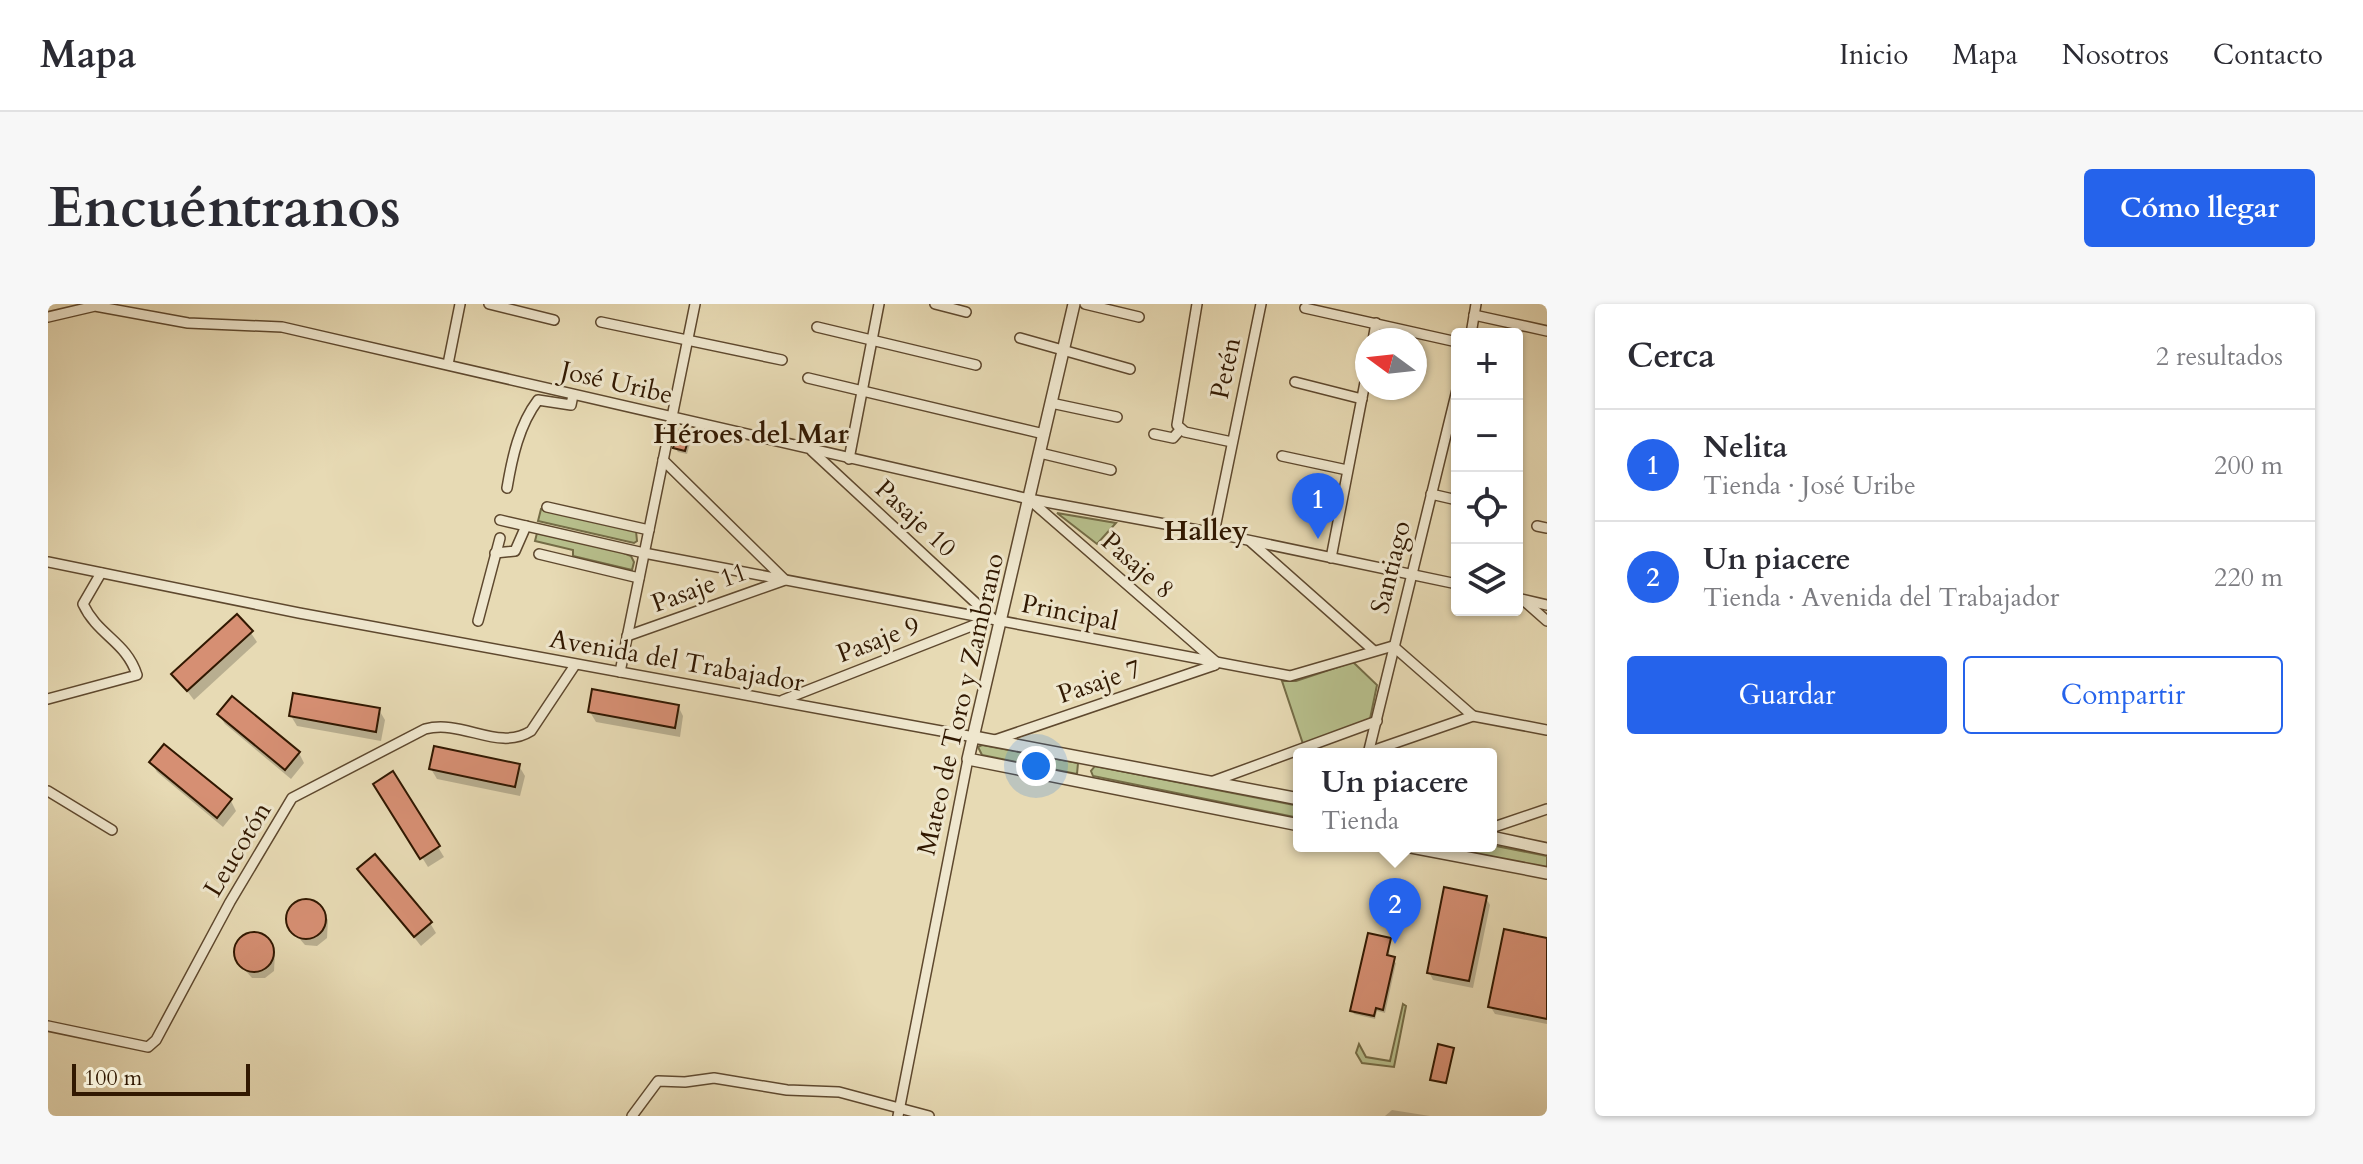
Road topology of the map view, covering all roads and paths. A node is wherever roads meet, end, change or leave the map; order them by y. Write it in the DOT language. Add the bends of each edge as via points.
graph roads {
  1 [pos="460,304"];
  2 [pos="489,304"];
  3 [pos="695,304"];
  4 [pos="879,304"];
  5 [pos="935,304"];
  6 [pos="1074,304"];
  7 [pos="1085,304"];
  8 [pos="1197,304"];
  9 [pos="1261,304"];
  10 [pos="1476,304"];
  11 [pos="1305,308"];
  12 [pos="966,312"];
  13 [pos="1474,315"];
  14 [pos="48,317"];
  15 [pos="1139,317"];
  16 [pos="554,320"];
  17 [pos="601,322"];
  18 [pos="1376,323"];
  19 [pos="817,327"];
  20 [pos="1375,328"];
  21 [pos="1472,328"];
  22 [pos="1547,331"];
  23 [pos="1020,338"];
  24 [pos="688,340"];
  25 [pos="871,341"];
  26 [pos="1451,341"];
  27 [pos="1063,352"];
  28 [pos="782,360"];
  29 [pos="448,364"];
  30 [pos="976,365"];
  31 [pos="1130,369"];
  32 [pos="808,378"];
  33 [pos="1295,382"];
  34 [pos="861,392"];
  35 [pos="573,395"];
  36 [pos="1355,397"];
  37 [pos="1362,400"];
  38 [pos="1051,403"];
  39 [pos="672,417"];
  40 [pos="1117,417"];
  41 [pos="1180,430"];
  42 [pos="1451,431"];
  43 [pos="1044,434"];
  44 [pos="1154,434"];
  45 [pos="1232,442"];
  46 [pos="810,449"];
  47 [pos="1040,453"];
  48 [pos="1282,456"];
  49 [pos="849,459"];
  50 [pos="663,460"];
  51 [pos="1111,470"];
  52 [pos="1347,470"];
  53 [pos="507,488"];
  54 [pos="1431,494"];
  55 [pos="1029,499"];
  56 [pos="1451,499"];
  57 [pos="547,507"];
  58 [pos="500,520"];
  59 [pos="526,526"];
  60 [pos="649,530"];
  61 [pos="1214,533"];
  62 [pos="500,538"];
  63 [pos="1248,540"];
  64 [pos="495,553"];
  65 [pos="644,553"];
  66 [pos="539,554"];
  67 [pos="1331,558"];
  68 [pos="48,562"];
  69 [pos="101,573"];
  70 [pos="1410,574"];
  71 [pos="639,578"];
  72 [pos="785,580"];
  73 [pos="1451,583"];
  74 [pos="1523,600"];
  75 [pos="1523,601"];
  76 [pos="1547,605"];
  77 [pos="996,619"];
  78 [pos="478,621"];
  79 [pos="1547,621"];
  80 [pos="627,636"];
  81 [pos="1393,646"];
  82 [pos="1373,650"];
  83 [pos="1219,664"];
  84 [pos="575,665"];
  85 [pos="620,672"];
  86 [pos="48,699"];
  87 [pos="781,701"];
  88 [pos="1473,716"];
  89 [pos="1377,721"];
  90 [pos="1547,730"];
  91 [pos="974,737"];
  92 [pos="993,740"];
  93 [pos="1304,748"];
  94 [pos="1370,748"];
  95 [pos="1383,748"];
  96 [pos="1293,752"];
  97 [pos="968,759"];
  98 [pos="1089,760"];
  99 [pos="1211,782"];
  100 [pos="1083,783"];
  101 [pos="48,791"];
  102 [pos="1293,798"];
  103 [pos="1547,809"];
  104 [pos="1293,824"];
  105 [pos="1497,826"];
  106 [pos="112,830"];
  107 [pos="1497,838"];
  108 [pos="1547,849"];
  109 [pos="1437,852"];
  110 [pos="1547,873"];
  111 [pos="50,1027"];
  112 [pos="899,1113"];
  113 [pos="632,1116"];
  114 [pos="929,1116"];
  1 -- 29 [label="street"];
  2 -- 16 [label="street"];
  3 -- 24 [label="street"];
  4 -- 25 [label="street"];
  5 -- 12 [label="street"];
  6 -- 27 [label="street, Mateo de Toro y Zambrano"];
  7 -- 15 [label="street"];
  8 -- 41 [label="street, Petén" via="1176,419"];
  9 -- 45 [label="street, Petén"];
  10 -- 13 [label="street"];
  11 -- 18 [label="street"];
  13 -- 21 [label="street"];
  13 -- 22 [label="street"];
  14 -- 29 [label="street, José Uribe" via="95,306 188,323 260,325"];
  17 -- 24 [label="street"];
  18 -- 20 [label="street"];
  18 -- 26 [label="street"];
  19 -- 25 [label="street"];
  23 -- 27 [label="street"];
  24 -- 28 [label="street"];
  24 -- 39 [label="street"];
  25 -- 30 [label="street"];
  25 -- 34 [label="street"];
  27 -- 31 [label="street"];
  27 -- 38 [label="street, Mateo de Toro y Zambrano"];
  29 -- 35 [label="street, José Uribe"];
  32 -- 34 [label="street"];
  33 -- 36 [label="street"];
  34 -- 43 [label="street"];
  34 -- 49 [label="street"];
  35 -- 39 [label="street, José Uribe"];
  35 -- 53 [label="street" via="571,405 538,400 532,408 511,459"];
  37 -- 52 [label="street"];
  38 -- 40 [label="street"];
  38 -- 43 [label="street, Mateo de Toro y Zambrano"];
  39 -- 46 [label="street, José Uribe"];
  39 -- 50 [label="street"];
  41 -- 44 [label="street" via="1173,438"];
  41 -- 45 [label="street"];
  42 -- 54 [label="street, Santiago"];
  43 -- 47 [label="street, Mateo de Toro y Zambrano"];
  45 -- 61 [label="street, Petén"];
  46 -- 49 [label="street, José Uribe"];
  46 -- 77 [label="street, Pasaje 10"];
  47 -- 51 [label="street"];
  47 -- 55 [label="street, Mateo de Toro y Zambrano"];
  48 -- 52 [label="street"];
  49 -- 55 [label="street, José Uribe"];
  50 -- 60 [label="street"];
  50 -- 72 [label="street"];
  52 -- 67 [label="street"];
  54 -- 56 [label="street"];
  54 -- 70 [label="street, Santiago"];
  55 -- 61 [label="street, José Uribe"];
  55 -- 77 [label="street, Mateo de Toro y Zambrano"];
  55 -- 83 [label="street, Pasaje 8"];
  57 -- 60 [label="street"];
  58 -- 59 [label="street, Principal"];
  59 -- 64 [label="street" via="515,551"];
  59 -- 65 [label="street, Principal"];
  60 -- 65 [label="street"];
  61 -- 63 [label="street, José Uribe"];
  62 -- 64 [label="street"];
  63 -- 67 [label="street, José Uribe"];
  63 -- 82 [label="street"];
  64 -- 78 [label="street"];
  65 -- 71 [label="street"];
  65 -- 72 [label="street, Principal"];
  66 -- 71 [label="street"];
  67 -- 70 [label="street, José Uribe"];
  68 -- 69 [label="street, Avenida del Trabajador"];
  69 -- 84 [label="street, Avenida del Trabajador"];
  69 -- 86 [label="street" via="83,604 90,620 131,656 137,675"];
  70 -- 73 [label="street, José Uribe"];
  70 -- 81 [label="street, Santiago"];
  71 -- 80 [label="street"];
  72 -- 77 [label="street, Principal"];
  72 -- 80 [label="street, Pasaje 11"];
  74 -- 76 [label="street"];
  75 -- 79 [label="street"];
  77 -- 83 [label="street, Principal"];
  77 -- 87 [label="street, Pasaje 9"];
  77 -- 91 [label="street, Mateo de Toro y Zambrano"];
  80 -- 85 [label="street"];
  81 -- 82 [label="street, Principal"];
  81 -- 88 [label="street"];
  81 -- 89 [label="street, Santiago"];
  82 -- 83 [label="street, Principal" via="1290,676"];
  83 -- 92 [label="street, Pasaje 7"];
  84 -- 85 [label="street, Avenida del Trabajador"];
  84 -- 111 [label="street, Leucotón" via="522,737 508,740 443,724 292,798 148,1047"];
  85 -- 87 [label="street, Avenida del Trabajador"];
  87 -- 91 [label="street, Avenida del Trabajador"];
  88 -- 90 [label="street"];
  88 -- 95 [label="street"];
  89 -- 93 [label="street"];
  89 -- 94 [label="street, Santiago"];
  91 -- 92 [label="street, Avenida del Trabajador"];
  91 -- 97 [label="street, Mateo de Toro y Zambrano"];
  92 -- 98 [label="street, Avenida del Trabajador"];
  96 -- 99 [label="street"];
  97 -- 100 [label="street"];
  97 -- 112 [label="street, Mateo de Toro y Zambrano"];
  98 -- 99 [label="street, Avenida del Trabajador"];
  98 -- 100 [label="street"];
  99 -- 102 [label="street, Avenida del Trabajador"];
  100 -- 104 [label="street"];
  101 -- 106 [label="street"];
  103 -- 105 [label="street"];
  107 -- 108 [label="street"];
  109 -- 110 [label="street"];
  112 -- 113 [label="street" via="839,1092 714,1078 658,1081"];
  112 -- 114 [label="street"];
}
